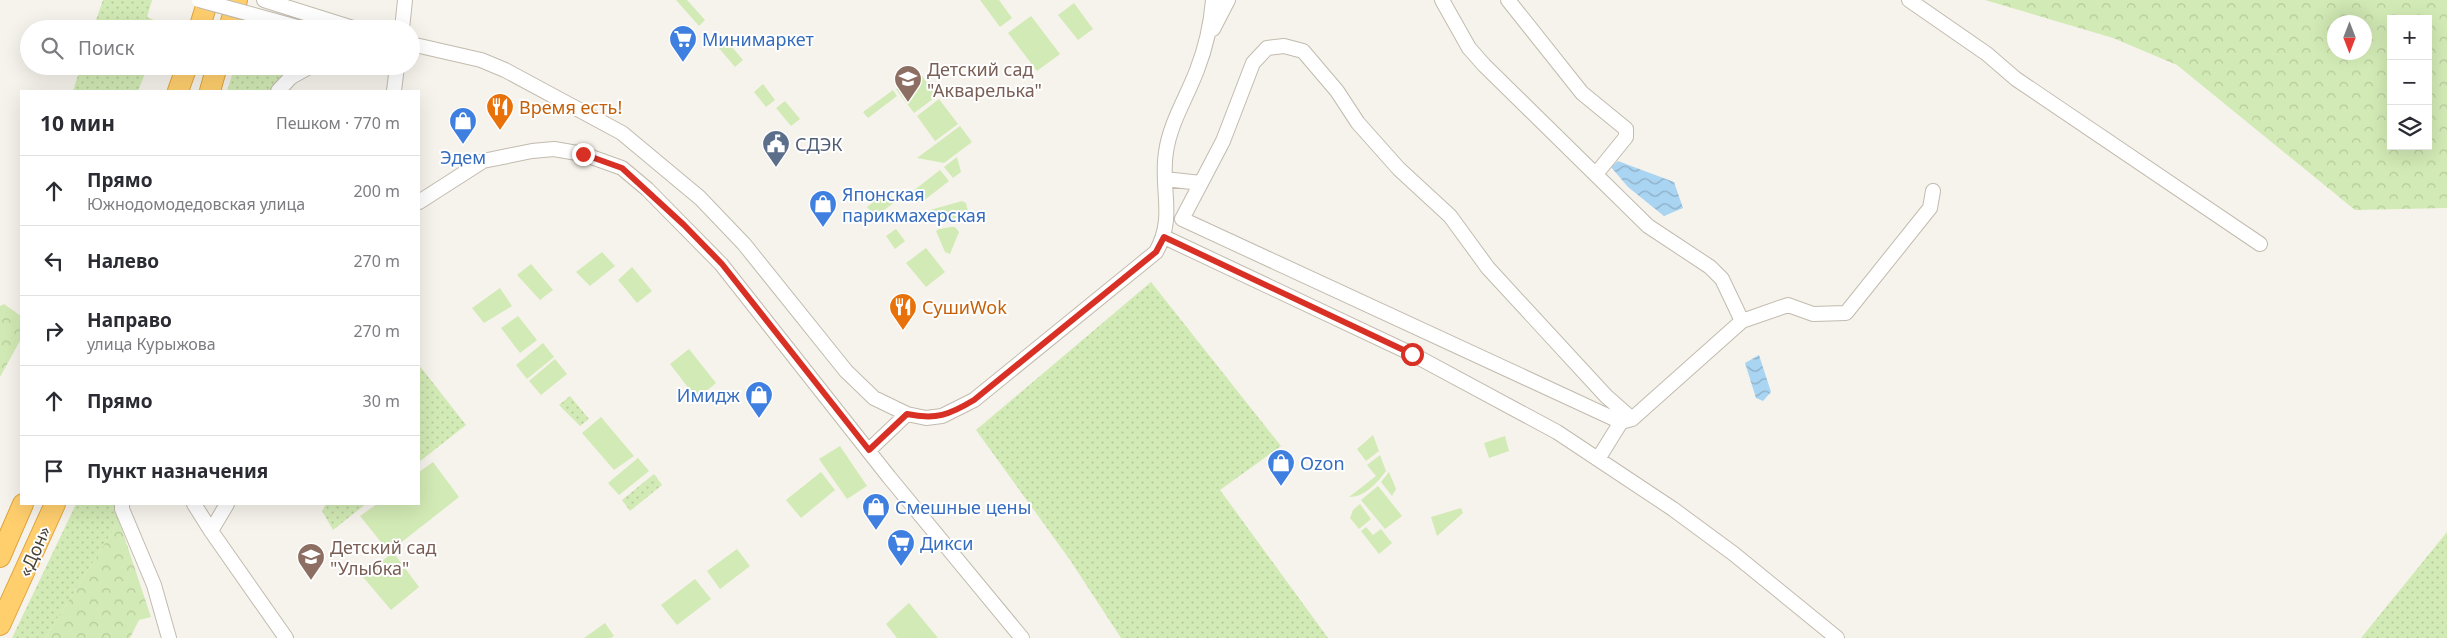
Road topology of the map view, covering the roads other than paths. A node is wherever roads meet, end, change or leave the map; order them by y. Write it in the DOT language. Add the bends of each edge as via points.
graph roads {
  1 [pos="199,0"];
  2 [pos="208,0"];
  3 [pos="237,0"];
  4 [pos="405,0"];
  5 [pos="1213,0"];
  6 [pos="1228,0"];
  7 [pos="1442,0"];
  8 [pos="1508,0"];
  9 [pos="1909,0"];
  10 [pos="271,2"];
  11 [pos="202,20"];
  12 [pos="231,20"];
  13 [pos="272,20"];
  14 [pos="328,20"];
  15 [pos="403,20"];
  16 [pos="1208,38"];
  17 [pos="420,46"];
  18 [pos="183,75"];
  19 [pos="215,75"];
  20 [pos="295,75"];
  21 [pos="396,75"];
  22 [pos="178,90"];
  23 [pos="210,90"];
  24 [pos="279,90"];
  25 [pos="394,90"];
  26 [pos="1596,174"];
  27 [pos="1165,180"];
  28 [pos="1201,182"];
  29 [pos="1933,191"];
  30 [pos="420,201"];
  31 [pos="1164,237"];
  32 [pos="2260,244"];
  33 [pos="1742,321"];
  34 [pos="907,414"];
  35 [pos="1626,420"];
  36 [pos="869,450"];
  37 [pos="1598,459"];
  38 [pos="23,505"];
  39 [pos="55,505"];
  40 [pos="122,505"];
  41 [pos="195,505"];
  42 [pos="226,505"];
  43 [pos="211,532"];
  44 [pos="0,557"];
  45 [pos="0,624"];
  46 [pos="169,638"];
  47 [pos="286,638"];
  48 [pos="1022,638"];
  49 [pos="1837,638"];
  1 -- 13 [label="street, bridge"];
  2 -- 11 [label="highway"];
  3 -- 12 [label="highway"];
  4 -- 15 [label="street"];
  5 -- 16 [label="street"];
  6 -- 16 [label="street"];
  7 -- 26 [label="street" via="1469,48 1484,65"];
  8 -- 26 [label="street" via="1582,92 1626,129 1626,137"];
  9 -- 32 [label="street" via="1987,54 2016,79"];
  10 -- 14 [label="street"];
  16 -- 27 [label="street" via="1170,133"];
  17 -- 34 [label="street" via="482,60 622,133 700,198 744,244 859,385 874,398"];
  18 -- 22 [label="highway"];
  19 -- 23 [label="highway"];
  20 -- 24 [label="street"];
  21 -- 25 [label="street"];
  26 -- 33 [label="street" via="1648,226 1710,267 1722,279"];
  27 -- 28 [label="street"];
  27 -- 31 [label="street" via="1167,223"];
  28 -- 35 [label="street" via="1182,219"];
  28 -- 35 [label="street" via="1223,141 1253,63 1267,48 1284,46 1303,51 1337,91 1358,123 1399,169 1450,216 1488,268"];
  29 -- 33 [label="street" via="1930,208 1846,313 1813,314 1788,305"];
  30 -- 36 [label="street" via="483,161 532,151 554,149 583,154 622,168 722,264"];
  31 -- 34 [label="street" via="1156,252 974,400 942,416 926,418"];
  31 -- 37 [label="street" via="1451,373 1557,432"];
  33 -- 35 [label="street"];
  34 -- 36 [label="street"];
  35 -- 37 [label="street"];
  36 -- 48 [label="street"];
  37 -- 49 [label="street" via="1734,554"];
  38 -- 44 [label="highway, «Дон»"];
  39 -- 45 [label="highway, «Дон»"];
  40 -- 46 [label="street" via="154,585"];
  41 -- 43 [label="street"];
  42 -- 43 [label="street"];
  43 -- 47 [label="street"];
}
